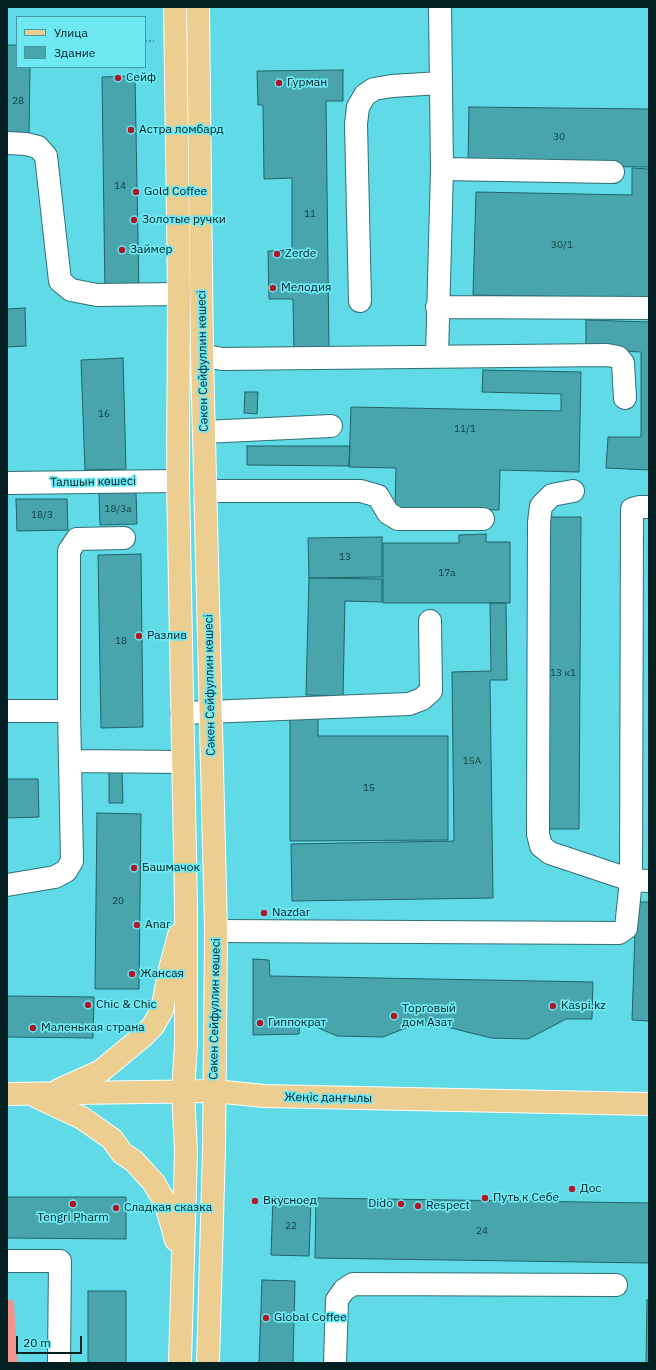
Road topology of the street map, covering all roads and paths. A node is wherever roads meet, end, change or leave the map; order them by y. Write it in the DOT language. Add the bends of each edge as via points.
graph roads {
  1 [pos="175,7"];
  2 [pos="198,7"];
  3 [pos="440,7"];
  4 [pos="146,41"];
  5 [pos="154,41"];
  6 [pos="440,82"];
  7 [pos="7,143"];
  8 [pos="442,169"];
  9 [pos="613,172"];
  10 [pos="179,294"];
  11 [pos="360,302"];
  12 [pos="438,307"];
  13 [pos="649,308"];
  14 [pos="202,355"];
  15 [pos="437,356"];
  16 [pos="625,398"];
  17 [pos="331,426"];
  18 [pos="204,432"];
  19 [pos="178,481"];
  20 [pos="7,483"];
  21 [pos="205,491"];
  22 [pos="573,491"];
  23 [pos="649,507"];
  24 [pos="483,520"];
  25 [pos="124,538"];
  26 [pos="430,621"];
  27 [pos="7,711"];
  28 [pos="69,711"];
  29 [pos="211,712"];
  30 [pos="182,713"];
  31 [pos="71,761"];
  32 [pos="183,762"];
  33 [pos="640,880"];
  34 [pos="7,885"];
  35 [pos="186,907"];
  36 [pos="216,931"];
  37 [pos="214,1091"];
  38 [pos="183,1092"];
  39 [pos="7,1094"];
  40 [pos="40,1094"];
  41 [pos="649,1104"];
  42 [pos="7,1261"];
  43 [pos="182,1285"];
  44 [pos="616,1285"];
  45 [pos="59,1363"];
  46 [pos="180,1363"];
  47 [pos="208,1363"];
  48 [pos="335,1363"];
  1 -- 10 [label="main road, Сәкен Сейфуллин көшесі"];
  2 -- 14 [label="main road, Сәкен Сейфуллин көшесі"];
  3 -- 6 [label="street"];
  4 -- 5 [label="path"];
  6 -- 8 [label="street"];
  6 -- 11 [label="street" via="374,89 365,95 358,107 356,124"];
  7 -- 10 [label="street" via="38,147 46,156 60,281 71,290 97,295"];
  8 -- 9 [label="street"];
  8 -- 12 [label="street"];
  10 -- 19 [label="main road, Сәкен Сейфуллин көшесі"];
  12 -- 13 [label="street"];
  12 -- 15 [label="street"];
  14 -- 15 [label="street" via="222,358"];
  14 -- 18 [label="main road, Сәкен Сейфуллин көшесі"];
  15 -- 16 [label="street" via="618,357 623,363"];
  17 -- 18 [label="street"];
  18 -- 21 [label="main road, Сәкен Сейфуллин көшесі"];
  19 -- 20 [label="street, Талшын көшесі"];
  19 -- 30 [label="main road, Сәкен Сейфуллин көшесі"];
  21 -- 24 [label="street" via="361,491 378,496 388,513 398,519"];
  21 -- 29 [label="main road, Сәкен Сейфуллин көшесі"];
  22 -- 33 [label="street" via="552,495 541,506 539,522 538,834 541,846 550,853"];
  23 -- 33 [label="street" via="632,509"];
  25 -- 28 [label="street" via="77,539 69,552"];
  26 -- 29 [label="street" via="432,691 422,699 409,704"];
  27 -- 28 [label="street"];
  28 -- 31 [label="street"];
  29 -- 30 [label="street"];
  29 -- 36 [label="main road, Сәкен Сейфуллин көшесі"];
  30 -- 32 [label="main road, Сәкен Сейфуллин көшесі"];
  31 -- 32 [label="street"];
  31 -- 34 [label="street" via="72,861 66,871 55,877"];
  32 -- 35 [label="main road, Сәкен Сейфуллин көшесі"];
  33 -- 36 [label="street" via="626,928 619,933"];
  35 -- 38 [label="main road, Сәкен Сейфуллин көшесі" via="186,1044"];
  35 -- 40 [label="main road" via="162,1010 153,1026 101,1071"];
  36 -- 37 [label="main road, Сәкен Сейфуллин көшесі"];
  37 -- 38 [label="main road, Жеңіс даңғылы"];
  37 -- 41 [label="main road, Жеңіс даңғылы" via="264,1096"];
  37 -- 47 [label="main road, Сәкен Сейфуллин көшесі"];
  38 -- 40 [label="main road, Жеңіс даңғылы"];
  38 -- 43 [label="main road, Сәкен Сейфуллин көшесі" via="186,1151"];
  39 -- 40 [label="main road, Жеңіс даңғылы"];
  40 -- 43 [label="main road" via="112,1139 122,1153 134,1161 154,1183 166,1204 174,1228"];
  42 -- 45 [label="street" via="60,1261"];
  43 -- 46 [label="main road, Сәкен Сейфуллин көшесі"];
  44 -- 48 [label="street" via="353,1284 344,1290 337,1300"];
}
